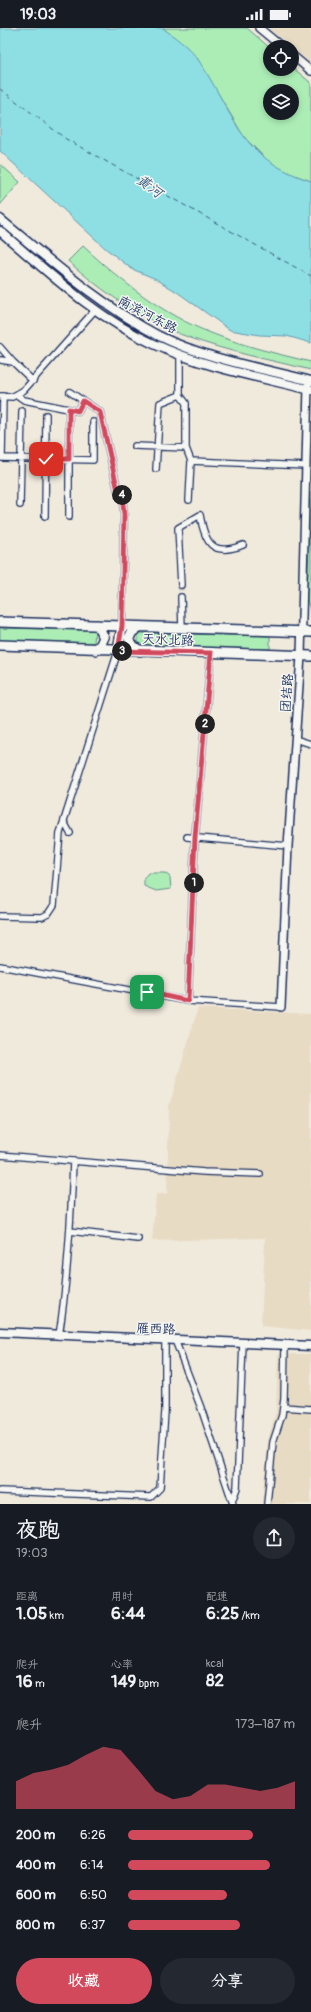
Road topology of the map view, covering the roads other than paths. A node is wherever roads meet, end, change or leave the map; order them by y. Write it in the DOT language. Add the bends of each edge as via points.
graph roads {
  1 [pos="259,28"];
  2 [pos="274,40"];
  3 [pos="299,61"];
  4 [pos="311,71"];
  5 [pos="0,218"];
  6 [pos="0,231"];
  7 [pos="95,310"];
  8 [pos="0,347"];
  9 [pos="180,354"];
  10 [pos="1,360"];
  11 [pos="13,362"];
  12 [pos="310,380"];
  13 [pos="33,381"];
  14 [pos="310,390"];
  15 [pos="70,392"];
  16 [pos="18,395"];
  17 [pos="180,395"];
  18 [pos="1,396"];
  19 [pos="83,401"];
  20 [pos="69,409"];
  21 [pos="22,411"];
  22 [pos="46,415"];
  23 [pos="93,422"];
  24 [pos="135,446"];
  25 [pos="158,447"];
  26 [pos="186,448"];
  27 [pos="21,458"];
  28 [pos="46,459"];
  29 [pos="69,459"];
  30 [pos="191,461"];
  31 [pos="306,466"];
  32 [pos="156,469"];
  33 [pos="189,500"];
  34 [pos="20,505"];
  35 [pos="45,516"];
  36 [pos="69,517"];
  37 [pos="243,545"];
  38 [pos="181,585"];
  39 [pos="181,597"];
  40 [pos="0,622"];
  41 [pos="97,625"];
  42 [pos="122,626"];
  43 [pos="139,626"];
  44 [pos="182,628"];
  45 [pos="306,631"];
  46 [pos="0,645"];
  47 [pos="96,650"];
  48 [pos="118,651"];
  49 [pos="140,651"];
  50 [pos="211,653"];
  51 [pos="301,656"];
  52 [pos="311,656"];
  53 [pos="295,739"];
  54 [pos="311,744"];
  55 [pos="64,822"];
  56 [pos="70,833"];
  57 [pos="187,837"];
  58 [pos="195,837"];
  59 [pos="288,846"];
  60 [pos="0,916"];
  61 [pos="0,966"];
  62 [pos="188,1001"];
  63 [pos="281,1007"];
  64 [pos="0,1155"];
  65 [pos="73,1161"];
  66 [pos="260,1174"];
  67 [pos="70,1231"];
  68 [pos="138,1239"];
  69 [pos="0,1332"];
  70 [pos="59,1336"];
  71 [pos="165,1340"];
  72 [pos="175,1340"];
  73 [pos="243,1343"];
  74 [pos="285,1345"];
  75 [pos="311,1346"];
  76 [pos="283,1407"];
  77 [pos="311,1409"];
  78 [pos="0,1492"];
  79 [pos="232,1503"];
  80 [pos="267,1504"];
  1 -- 2 [label="street"];
  3 -- 4 [label="street"];
  5 -- 12 [label="main road, 南滨河东路" via="111,308 160,336 208,354"];
  6 -- 7 [label="main road, 南滨河东路"];
  7 -- 9 [label="main road, 南滨河东路" via="154,344"];
  7 -- 13 [label="street"];
  8 -- 11 [label="street"];
  9 -- 14 [label="main road, 南滨河东路" via="205,363"];
  9 -- 17 [label="street"];
  10 -- 11 [label="street"];
  11 -- 13 [label="street"];
  12 -- 14 [label="street, 团结路"];
  13 -- 16 [label="street"];
  14 -- 31 [label="street, 团结路"];
  15 -- 19 [label="street"];
  16 -- 18 [label="street"];
  16 -- 20 [label="street" via="24,400"];
  17 -- 25 [label="street" via="160,403"];
  17 -- 26 [label="street" via="186,403"];
  18 -- 27 [label="street" via="2,458"];
  19 -- 20 [label="street" via="78,411"];
  19 -- 42 [label="street" via="100,412 118,491 122,492"];
  20 -- 29 [label="street"];
  21 -- 27 [label="street"];
  22 -- 28 [label="street"];
  23 -- 29 [label="street" via="93,460"];
  24 -- 25 [label="street"];
  25 -- 26 [label="street"];
  25 -- 32 [label="street"];
  26 -- 30 [label="street"];
  27 -- 28 [label="street"];
  27 -- 34 [label="street"];
  28 -- 29 [label="street"];
  28 -- 35 [label="street"];
  29 -- 36 [label="street"];
  30 -- 31 [label="street"];
  30 -- 33 [label="street"];
  31 -- 45 [label="street, 团结路"];
  37 -- 38 [label="street" via="218,549 209,543 204,535 200,515 178,528"];
  39 -- 44 [label="street"];
  40 -- 41 [label="main road, 天水北路"];
  41 -- 42 [label="main road, 天水北路"];
  41 -- 47 [label="main road" via="104,638"];
  42 -- 43 [label="main road, 天水北路"];
  42 -- 48 [label="main road"];
  43 -- 44 [label="main road, 天水北路"];
  43 -- 49 [label="main road" via="129,638 131,644"];
  44 -- 45 [label="main road, 天水北路"];
  45 -- 51 [label="street, 团结路"];
  46 -- 47 [label="main road, 天水北路"];
  47 -- 48 [label="main road, 天水北路"];
  48 -- 49 [label="main road, 天水北路"];
  48 -- 55 [label="street"];
  49 -- 50 [label="main road, 天水北路"];
  50 -- 51 [label="main road, 天水北路"];
  50 -- 58 [label="street"];
  51 -- 52 [label="main road, 天水北路"];
  51 -- 53 [label="street, 团结路"];
  53 -- 54 [label="street"];
  53 -- 59 [label="street, 团结路"];
  55 -- 56 [label="street"];
  55 -- 60 [label="street" via="60,833 52,910 42,917"];
  57 -- 58 [label="street"];
  58 -- 59 [label="street"];
  58 -- 62 [label="street"];
  59 -- 63 [label="street, 团结路"];
  61 -- 62 [label="street"];
  62 -- 63 [label="street"];
  64 -- 65 [label="street"];
  65 -- 66 [label="street"];
  65 -- 67 [label="street"];
  67 -- 68 [label="street"];
  67 -- 70 [label="street" via="66,1292"];
  69 -- 70 [label="main road, 雁西路"];
  70 -- 71 [label="main road, 雁西路"];
  71 -- 72 [label="main road, 雁西路"];
  71 -- 78 [label="street" via="160,1488 151,1497"];
  72 -- 73 [label="main road, 雁西路"];
  72 -- 79 [label="street" via="201,1408"];
  73 -- 74 [label="main road, 雁西路"];
  73 -- 79 [label="street" via="237,1488"];
  74 -- 75 [label="main road, 雁西路"];
  74 -- 76 [label="street"];
  76 -- 77 [label="street"];
  76 -- 80 [label="street" via="273,1442"];
}
